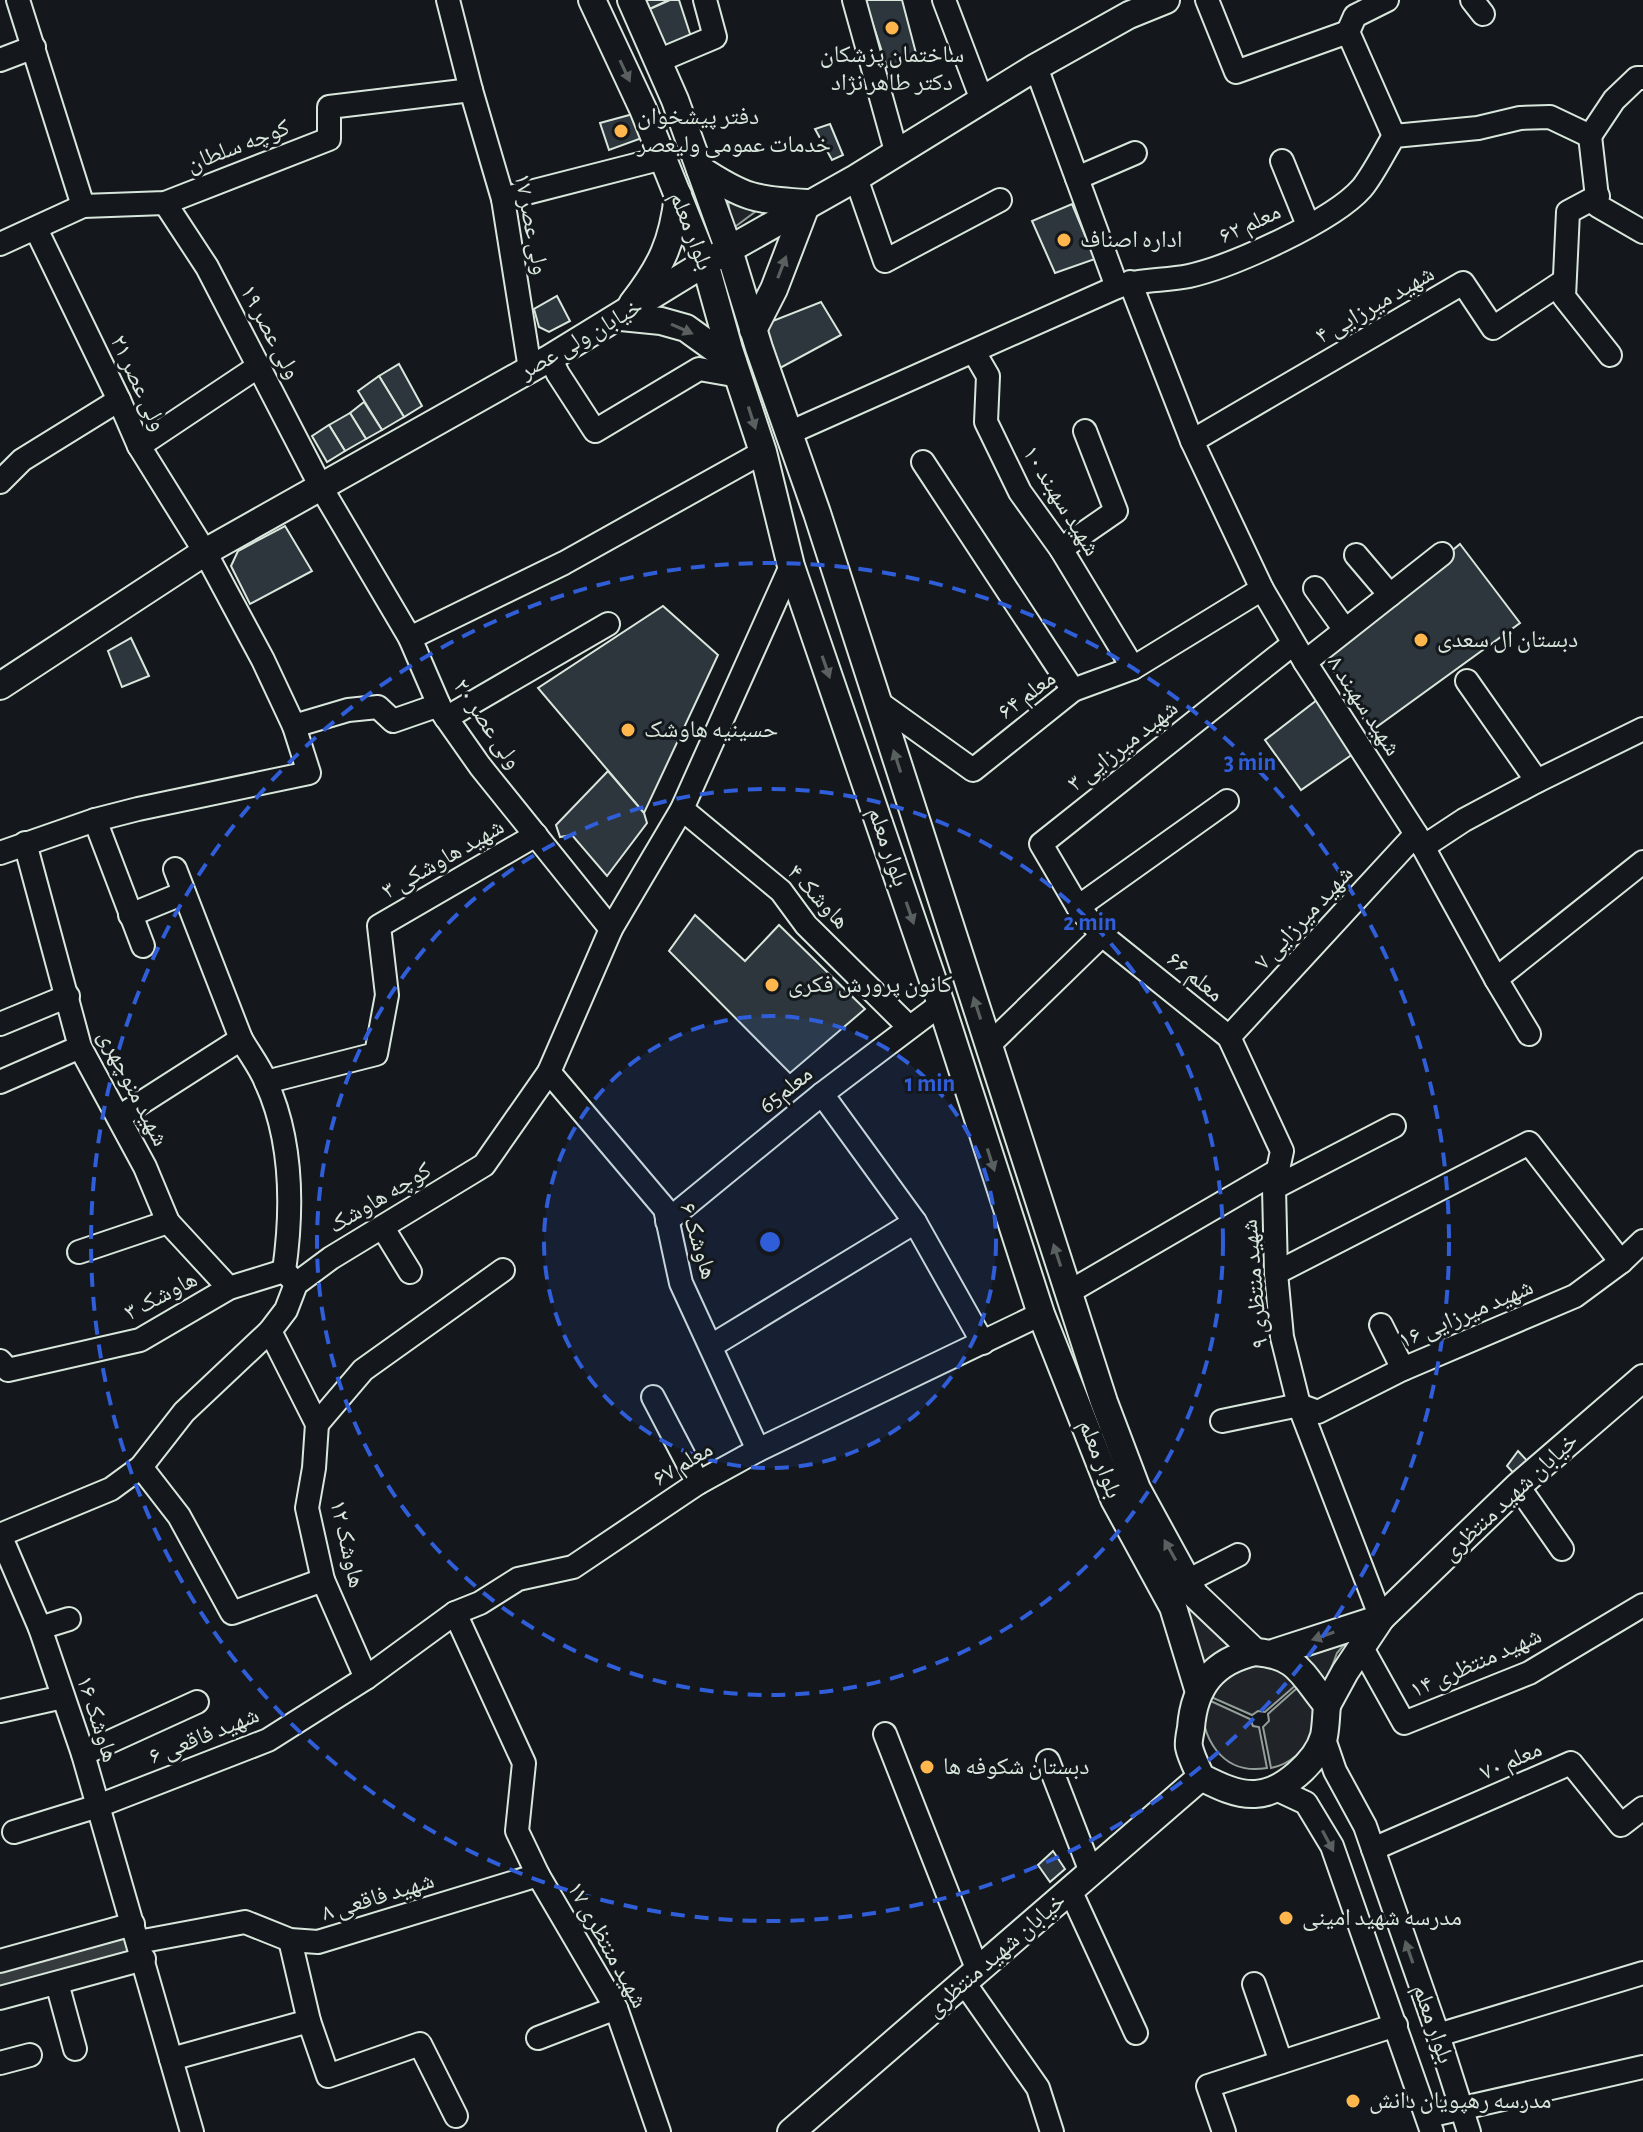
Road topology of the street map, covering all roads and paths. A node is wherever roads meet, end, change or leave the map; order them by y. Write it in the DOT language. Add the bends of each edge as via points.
graph roads {
  1 [pos="18,0"];
  2 [pos="448,0"];
  3 [pos="592,0"];
  4 [pos="631,0"];
  5 [pos="705,0"];
  6 [pos="854,0"];
  7 [pos="944,0"];
  8 [pos="1166,0"];
  9 [pos="1207,0"];
  10 [pos="1387,0"];
  11 [pos="1125,8"];
  12 [pos="1348,32"];
  13 [pos="34,47"];
  14 [pos="0,60"];
  15 [pos="658,61"];
  16 [pos="1036,67"];
  17 [pos="1643,78"];
  18 [pos="471,90"];
  19 [pos="675,100"];
  20 [pos="982,100"];
  21 [pos="643,109"];
  22 [pos="1394,136"];
  23 [pos="1590,136"];
  24 [pos="896,151"];
  25 [pos="1135,153"];
  26 [pos="663,158"];
  27 [pos="1282,161"];
  28 [pos="700,169"];
  29 [pos="856,178"];
  30 [pos="1077,178"];
  31 [pos="678,195"];
  32 [pos="1598,196"];
  33 [pos="503,199"];
  34 [pos="1000,200"];
  35 [pos="165,203"];
  36 [pos="807,203"];
  37 [pos="83,206"];
  38 [pos="1308,225"];
  39 [pos="36,229"];
  40 [pos="1643,232"];
  41 [pos="0,244"];
  42 [pos="729,250"];
  43 [pos="705,263"];
  44 [pos="1564,281"];
  45 [pos="1123,284"];
  46 [pos="623,315"];
  47 [pos="755,334"];
  48 [pos="974,352"];
  49 [pos="1610,355"];
  50 [pos="734,362"];
  51 [pos="540,364"];
  52 [pos="259,366"];
  53 [pos="119,400"];
  54 [pos="1085,431"];
  55 [pos="789,433"];
  56 [pos="1192,441"];
  57 [pos="139,446"];
  58 [pos="763,452"];
  59 [pos="923,462"];
  60 [pos="0,482"];
  61 [pos="322,489"];
  62 [pos="1061,549"];
  63 [pos="205,552"];
  64 [pos="1442,554"];
  65 [pos="1356,555"];
  66 [pos="791,566"];
  67 [pos="1315,588"];
  68 [pos="1262,589"];
  69 [pos="1390,595"];
  70 [pos="608,624"];
  71 [pos="1345,630"];
  72 [pos="410,638"];
  73 [pos="1299,653"];
  74 [pos="1133,668"];
  75 [pos="2,681"];
  76 [pos="1467,681"];
  77 [pos="1073,690"];
  78 [pos="878,702"];
  79 [pos="442,712"];
  80 [pos="294,726"];
  81 [pos="1643,729"];
  82 [pos="1537,781"];
  83 [pos="1227,801"];
  84 [pos="682,809"];
  85 [pos="95,820"];
  86 [pos="536,835"];
  87 [pos="1419,841"];
  88 [pos="25,843"];
  89 [pos="0,853"];
  90 [pos="1643,862"];
  91 [pos="175,869"];
  92 [pos="184,893"];
  93 [pos="1078,907"];
  94 [pos="130,915"];
  95 [pos="611,929"];
  96 [pos="1102,935"];
  97 [pos="143,946"];
  98 [pos="1496,979"];
  99 [pos="68,996"];
  100 [pos="941,1004"];
  101 [pos="0,1024"];
  102 [pos="909,1027"];
  103 [pos="1529,1034"];
  104 [pos="1229,1037"];
  105 [pos="241,1039"];
  106 [pos="989,1045"];
  107 [pos="80,1047"];
  108 [pos="549,1072"];
  109 [pos="0,1082"];
  110 [pos="266,1082"];
  111 [pos="822,1094"];
  112 [pos="119,1117"];
  113 [pos="1394,1126"];
  114 [pos="1276,1179"];
  115 [pos="667,1221"];
  116 [pos="168,1222"];
  117 [pos="915,1222"];
  118 [pos="383,1228"];
  119 [pos="1643,1241"];
  120 [pos="79,1252"];
  121 [pos="1621,1262"];
  122 [pos="503,1270"];
  123 [pos="410,1272"];
  124 [pos="1276,1273"];
  125 [pos="290,1277"];
  126 [pos="229,1288"];
  127 [pos="1069,1292"];
  128 [pos="1041,1314"];
  129 [pos="1381,1325"];
  130 [pos="270,1331"];
  131 [pos="983,1343"];
  132 [pos="711,1346"];
  133 [pos="0,1361"];
  134 [pos="1403,1369"];
  135 [pos="1643,1378"];
  136 [pos="653,1397"];
  137 [pos="1299,1405"];
  138 [pos="1222,1421"];
  139 [pos="317,1424"];
  140 [pos="758,1450"];
  141 [pos="141,1467"];
  142 [pos="698,1483"];
  143 [pos="1518,1486"];
  144 [pos="0,1535"];
  145 [pos="1562,1549"];
  146 [pos="1238,1555"];
  147 [pos="323,1580"];
  148 [pos="1187,1581"];
  149 [pos="1643,1605"];
  150 [pos="455,1613"];
  151 [pos="1381,1618"];
  152 [pos="69,1619"];
  153 [pos="40,1628"];
  154 [pos="1361,1646"];
  155 [pos="1264,1652"];
  156 [pos="366,1678"];
  157 [pos="1198,1689"];
  158 [pos="63,1697"];
  159 [pos="197,1702"];
  160 [pos="1327,1705"];
  161 [pos="0,1711"];
  162 [pos="885,1734"];
  163 [pos="1324,1739"];
  164 [pos="83,1754"];
  165 [pos="1048,1761"];
  166 [pos="1201,1777"];
  167 [pos="1276,1789"];
  168 [pos="98,1806"];
  169 [pos="1643,1808"];
  170 [pos="14,1832"];
  171 [pos="1373,1849"];
  172 [pos="1091,1872"];
  173 [pos="538,1875"];
  174 [pos="1070,1890"];
  175 [pos="290,1940"];
  176 [pos="138,1942"];
  177 [pos="0,1961"];
  178 [pos="1643,1973"];
  179 [pos="972,1978"];
  180 [pos="57,1983"];
  181 [pos="1254,1984"];
  182 [pos="0,1998"];
  183 [pos="616,2008"];
  184 [pos="309,2021"];
  185 [pos="1396,2025"];
  186 [pos="1136,2033"];
  187 [pos="1438,2035"];
  188 [pos="538,2038"];
  189 [pos="75,2049"];
  190 [pos="30,2055"];
  191 [pos="171,2059"];
  192 [pos="1281,2062"];
  193 [pos="0,2063"];
  194 [pos="1643,2067"];
  195 [pos="1038,2088"];
  196 [pos="1462,2108"];
  197 [pos="456,2116"];
  198 [pos="1430,2124"];
  199 [pos="192,2132"];
  200 [pos="659,2132"];
  201 [pos="791,2132"];
  202 [pos="1052,2132"];
  203 [pos="1069,2132"];
  204 [pos="1224,2132"];
  205 [pos="1469,2132"];
  1 -- 13 [label="street"];
  2 -- 18 [label="street, ولی عصر ۱۷"];
  3 -- 21 [label="main road, بلوار معلم, one-way"];
  4 -- 15 [label="main road, بلوار معلم"];
  5 -- 15 [label="street" via="715,37"];
  6 -- 24 [label="street"];
  7 -- 20 [label="street"];
  8 -- 11 [label="main road, خیابان ولی عصر"];
  9 -- 12 [label="street" via="1236,72"];
  10 -- 12 [label="street" via="1355,16"];
  11 -- 16 [label="main road, خیابان ولی عصر"];
  12 -- 22 [label="street"];
  13 -- 14 [label="street"];
  13 -- 37 [label="street"];
  15 -- 19 [label="main road, بلوار معلم"];
  16 -- 20 [label="main road, خیابان ولی عصر"];
  16 -- 30 [label="street, شهید سهبند ۸"];
  17 -- 23 [label="street" via="1614,100"];
  18 -- 33 [label="street, ولی عصر ۱۷"];
  18 -- 35 [label="street, کوچه سلطان" via="329,107 329,139"];
  19 -- 21 [label="main road" via="662,114"];
  19 -- 28 [label="main road, بلوار معلم"];
  20 -- 24 [label="main road, خیابان ولی عصر"];
  21 -- 26 [label="main road, بلوار معلم"];
  22 -- 23 [label="street" via="1550,117"];
  22 -- 38 [label="street, معلم ۶۲" via="1362,187 1335,211"];
  23 -- 32 [label="street"];
  24 -- 29 [label="main road, خیابان ولی عصر"];
  25 -- 30 [label="street"];
  26 -- 31 [label="main road, بلوار معلم"];
  26 -- 33 [label="street"];
  27 -- 38 [label="street"];
  28 -- 36 [label="main road" via="734,192 763,201"];
  28 -- 42 [label="main road, بلوار معلم"];
  29 -- 34 [label="street" via="885,261"];
  29 -- 36 [label="main road, خیابان ولی عصر"];
  30 -- 45 [label="street, شهید سهبند ۸"];
  31 -- 43 [label="main road, بلوار معلم"];
  31 -- 46 [label="main road" via="668,250"];
  32 -- 40 [label="street" via="1598,206"];
  32 -- 44 [label="street" via="1568,212"];
  33 -- 51 [label="street, ولی عصر ۱۷"];
  35 -- 37 [label="street, کوچه سلطان"];
  35 -- 52 [label="street, ولی عصر ۱۹" via="207,267"];
  36 -- 42 [label="main road, خیابان ولی عصر"];
  47 -- 36 [label="main road, one-way"];
  37 -- 39 [label="street, کوچه سلطان"];
  38 -- 45 [label="street, معلم ۶۲" via="1240,260 1188,276"];
  39 -- 41 [label="street, کوچه سلطان"];
  39 -- 53 [label="street, ولی عصر ۲۱"];
  42 -- 43 [label="main road, خیابان ولی عصر"];
  42 -- 47 [label="main road, بلوار معلم"];
  43 -- 46 [label="main road, خیابان ولی عصر"];
  43 -- 50 [label="main road, بلوار معلم"];
  44 -- 49 [label="street" via="1564,297"];
  44 -- 56 [label="street, شهید میرزایی ۴" via="1493,328 1463,283"];
  45 -- 48 [label="street, معلم ۶۲"];
  45 -- 56 [label="street, شهید سهبند ۸"];
  46 -- 50 [label="main road, one-way" via="686,328"];
  46 -- 51 [label="main road, خیابان ولی عصر"];
  47 -- 50 [label="main road" via="739,338"];
  47 -- 55 [label="main road, بلوار معلم"];
  48 -- 55 [label="street, معلم ۶۲"];
  48 -- 62 [label="street, شهید سهبند ۱۰" via="988,376 986,422 1020,492"];
  50 -- 51 [label="street" via="699,369 595,431"];
  50 -- 58 [label="main road, بلوار معلم, one-way"];
  51 -- 61 [label="main road, خیابان ولی عصر"];
  52 -- 57 [label="street"];
  52 -- 61 [label="street, ولی عصر ۱۹"];
  53 -- 57 [label="street, ولی عصر ۲۱"];
  53 -- 60 [label="street" via="22,460"];
  54 -- 62 [label="street" via="1116,511"];
  55 -- 78 [label="main road, بلوار معلم"];
  56 -- 68 [label="street, شهید سهبند ۸"];
  57 -- 63 [label="street, ولی عصر ۲۱"];
  58 -- 66 [label="main road, بلوار معلم"];
  58 -- 72 [label="street" via="564,563"];
  59 -- 77 [label="street"];
  61 -- 63 [label="main road, خیابان ولی عصر"];
  61 -- 72 [label="street, ولی عصر ۲۰"];
  62 -- 74 [label="street, شهید سهبند ۱۰"];
  63 -- 75 [label="main road, خیابان ولی عصر"];
  63 -- 80 [label="street, ولی عصر ۲۱"];
  64 -- 69 [label="street"];
  65 -- 69 [label="street"];
  66 -- 84 [label="street, کوچه هاوشک"];
  66 -- 100 [label="main road, بلوار معلم, one-way"];
  67 -- 71 [label="street"];
  68 -- 73 [label="street, شهید سهبند ۸"];
  68 -- 74 [label="street, معلم ۶۴"];
  69 -- 71 [label="street"];
  70 -- 79 [label="street"];
  71 -- 73 [label="street"];
  72 -- 79 [label="street, ولی عصر ۲۰"];
  73 -- 87 [label="street, شهید سهبند ۸"];
  73 -- 93 [label="street, شهید میرزایی ۳" via="1041,844"];
  74 -- 77 [label="street, معلم ۶۴"];
  76 -- 82 [label="street"];
  77 -- 78 [label="street, معلم ۶۴" via="973,770"];
  106 -- 78 [label="main road, بلوار معلم, one-way"];
  79 -- 80 [label="street" via="393,721 378,707"];
  79 -- 86 [label="street, ولی عصر ۲۰"];
  80 -- 85 [label="street, ولی عصر ۲۱" via="309,773"];
  81 -- 82 [label="street, شهید میرزایی ۷"];
  82 -- 87 [label="street, شهید میرزایی ۷"];
  83 -- 93 [label="street"];
  84 -- 95 [label="street, کوچه هاوشک"];
  84 -- 102 [label="street, هاوشک ۴" via="781,891 806,925"];
  85 -- 88 [label="street"];
  85 -- 94 [label="street"];
  86 -- 95 [label="street, ولی عصر ۲۰"];
  86 -- 110 [label="street, شهید هاوشکی ۳" via="379,926 387,995 376,1054"];
  87 -- 98 [label="street, شهید سهبند ۸"];
  87 -- 104 [label="street, شهید میرزایی ۷"];
  88 -- 89 [label="street"];
  88 -- 99 [label="street, شهید منوچهری"];
  90 -- 98 [label="street"];
  91 -- 92 [label="street"];
  92 -- 94 [label="street"];
  92 -- 105 [label="street"];
  93 -- 96 [label="street, معلم ۶۶"];
  94 -- 97 [label="street"];
  95 -- 108 [label="street, کوچه هاوشک"];
  96 -- 104 [label="street, معلم ۶۶"];
  96 -- 106 [label="street"];
  98 -- 103 [label="street, شهید سهبند ۸"];
  99 -- 101 [label="street"];
  99 -- 107 [label="street, شهید منوچهری"];
  100 -- 102 [label="street, معلم65"];
  100 -- 128 [label="main road, بلوار معلم, one-way"];
  102 -- 111 [label="street, معلم65"];
  104 -- 114 [label="street, شهید منتظری ۹" via="1282,1151"];
  105 -- 110 [label="street"];
  105 -- 112 [label="street"];
  127 -- 106 [label="main road, بلوار معلم, one-way"];
  107 -- 109 [label="street"];
  107 -- 112 [label="street, شهید منوچهری"];
  108 -- 115 [label="street, هاوشک ۶" via="665,1209"];
  108 -- 118 [label="street, کوچه هاوشک" via="484,1165"];
  110 -- 125 [label="street" via="288,1149"];
  111 -- 115 [label="street, معلم65"];
  111 -- 117 [label="street"];
  112 -- 116 [label="street, شهید منوچهری"];
  113 -- 114 [label="street"];
  114 -- 124 [label="street, شهید منتظری ۹"];
  114 -- 127 [label="street"];
  115 -- 132 [label="street, هاوشک ۶" via="681,1283"];
  116 -- 120 [label="street"];
  116 -- 126 [label="street, شهید منوچهری"];
  117 -- 131 [label="street"];
  117 -- 132 [label="street"];
  118 -- 123 [label="street"];
  118 -- 125 [label="street, کوچه هاوشک"];
  119 -- 121 [label="street, شهید میرزایی ۱۶"];
  121 -- 124 [label="street" via="1529,1143"];
  121 -- 134 [label="street, شهید میرزایی ۱۶" via="1575,1296"];
  122 -- 139 [label="street" via="363,1370"];
  124 -- 137 [label="street, شهید منتظری ۹" via="1282,1337"];
  125 -- 126 [label="street, هاوشک ۳"];
  125 -- 130 [label="street, کوچه هاوشک" via="286,1310"];
  126 -- 133 [label="street, هاوشک ۳" via="140,1340 8,1370"];
  148 -- 127 [label="main road, بلوار معلم, one-way" via="1137,1489"];
  128 -- 131 [label="street, معلم ۶۷"];
  128 -- 157 [label="main road, بلوار معلم" via="1114,1499 1173,1607"];
  129 -- 134 [label="street"];
  130 -- 139 [label="street"];
  130 -- 141 [label="street, کوچه هاوشک" via="184,1412"];
  131 -- 140 [label="street, معلم ۶۷"];
  132 -- 140 [label="street, هاوشک ۶"];
  134 -- 137 [label="street, شهید میرزایی ۱۶" via="1318,1412"];
  135 -- 143 [label="main road, خیابان شهید منتظری"];
  136 -- 142 [label="street"];
  137 -- 138 [label="street, شهید میرزایی ۱۶"];
  137 -- 151 [label="street, شهید منتظری ۹"];
  139 -- 147 [label="street, هاوشک ۱۲" via="307,1508"];
  140 -- 142 [label="street, معلم ۶۷"];
  141 -- 144 [label="street, کوچه هاوشک" via="111,1489"];
  141 -- 147 [label="street" via="179,1516 232,1613"];
  142 -- 150 [label="street, معلم ۶۷" via="573,1567 518,1579"];
  143 -- 145 [label="street"];
  143 -- 151 [label="main road, خیابان شهید منتظری"];
  144 -- 153 [label="street, هاوشک ۱۶"];
  146 -- 148 [label="street"];
  147 -- 156 [label="street, هاوشک ۱۲"];
  148 -- 155 [label="main road, بلوار معلم" via="1195,1595"];
  149 -- 154 [label="street, شهید منتظری ۱۴" via="1529,1673 1404,1723"];
  150 -- 156 [label="street, معلم ۶۷"];
  150 -- 173 [label="street, شهید منتظری ۱۷" via="524,1763 517,1831"];
  151 -- 154 [label="main road, خیابان شهید منتظری"];
  151 -- 155 [label="main road, one-way"];
  152 -- 153 [label="street"];
  153 -- 158 [label="street, هاوشک ۱۶"];
  154 -- 160 [label="main road, خیابان شهید منتظری"];
  155 -- 157 [label="main road" via="1236,1656"];
  155 -- 160 [label="main road" via="1291,1661"];
  156 -- 168 [label="street, شهید فاقعی ۶" via="268,1740"];
  157 -- 166 [label="main road" via="1189,1748"];
  158 -- 161 [label="street"];
  158 -- 164 [label="street, هاوشک ۱۶"];
  159 -- 164 [label="street"];
  160 -- 163 [label="main road"];
  162 -- 179 [label="street"];
  163 -- 167 [label="main road" via="1304,1768"];
  163 -- 171 [label="street, بلوار معلم"];
  164 -- 168 [label="street, هاوشک ۱۶"];
  165 -- 172 [label="street"];
  166 -- 167 [label="main road" via="1228,1790 1255,1794"];
  166 -- 172 [label="main road, خیابان شهید منتظری"];
  167 -- 185 [label="street, بلوار معلم, one-way" via="1306,1803 1332,1846"];
  168 -- 170 [label="street, شهید فاقعی ۶"];
  168 -- 176 [label="street, هاوشک ۱۶"];
  169 -- 171 [label="street, معلم ۷۰" via="1621,1825 1571,1763"];
  187 -- 171 [label="street, بلوار معلم, one-way"];
  172 -- 174 [label="main road, خیابان شهید منتظری"];
  173 -- 175 [label="street, شهید فاقعی ۸" via="318,1942"];
  173 -- 183 [label="street, شهید منتظری ۱۷"];
  174 -- 179 [label="main road, خیابان شهید منتظری"];
  174 -- 186 [label="street"];
  175 -- 176 [label="street, شهید فاقعی ۸" via="245,1922"];
  175 -- 184 [label="street"];
  176 -- 177 [label="street"];
  176 -- 180 [label="street"];
  176 -- 191 [label="street, هاوشک ۱۶"];
  178 -- 187 [label="street"];
  179 -- 195 [label="street"];
  179 -- 201 [label="main road, خیابان شهید منتظری"];
  180 -- 182 [label="street"];
  180 -- 189 [label="street"];
  181 -- 192 [label="street"];
  183 -- 188 [label="street"];
  183 -- 200 [label="street, شهید منتظری ۱۷"];
  184 -- 191 [label="street"];
  184 -- 197 [label="street" via="328,2076 420,2044"];
  185 -- 192 [label="street"];
  185 -- 198 [label="street, بلوار معلم"];
  187 -- 196 [label="street, بلوار معلم"];
  190 -- 193 [label="street"];
  191 -- 199 [label="street, هاوشک ۱۶"];
  192 -- 204 [label="street" via="1208,2086"];
  194 -- 196 [label="street"];
  195 -- 202 [label="street"];
  195 -- 203 [label="street"];
  196 -- 198 [label="street"];
  196 -- 205 [label="street, بلوار معلم"];
}
